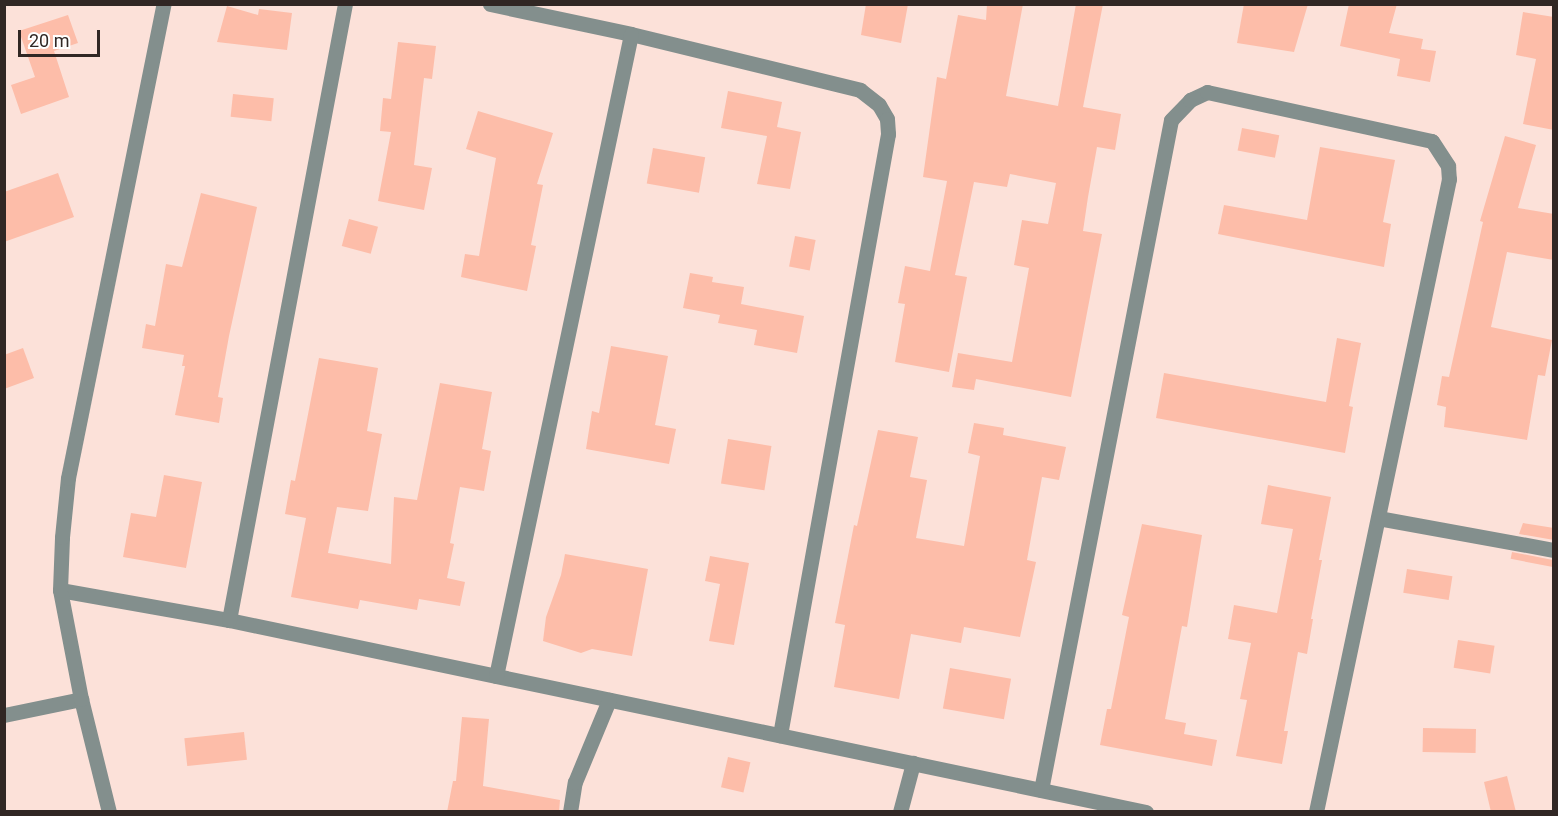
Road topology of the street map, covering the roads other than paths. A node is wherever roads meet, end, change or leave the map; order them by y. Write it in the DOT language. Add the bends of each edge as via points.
graph roads {
  1 [pos="164,4"];
  2 [pos="345,4"];
  3 [pos="490,4"];
  4 [pos="631,33"];
  5 [pos="1378,518"];
  6 [pos="1554,550"];
  7 [pos="60,590"];
  8 [pos="229,621"];
  9 [pos="496,676"];
  10 [pos="81,699"];
  11 [pos="609,700"];
  12 [pos="4,715"];
  13 [pos="780,735"];
  14 [pos="913,763"];
  15 [pos="1041,790"];
  16 [pos="109,812"];
  17 [pos="570,812"];
  18 [pos="900,812"];
  19 [pos="1146,812"];
  20 [pos="1316,812"];
  1 -- 7 [label="street" via="68,478"];
  2 -- 8 [label="street"];
  3 -- 4 [label="street"];
  4 -- 9 [label="street"];
  4 -- 13 [label="street" via="860,90 879,105 887,119 888,134"];
  5 -- 6 [label="street"];
  5 -- 15 [label="street" via="1449,179 1448,166 1432,141 1207,92 1190,100 1171,120"];
  5 -- 20 [label="street"];
  7 -- 8 [label="street"];
  7 -- 10 [label="street"];
  8 -- 9 [label="street"];
  9 -- 11 [label="street"];
  10 -- 12 [label="street"];
  10 -- 16 [label="street"];
  11 -- 13 [label="street"];
  11 -- 17 [label="street" via="575,782"];
  13 -- 14 [label="street"];
  14 -- 15 [label="street"];
  14 -- 18 [label="street"];
  15 -- 19 [label="street"];
}
